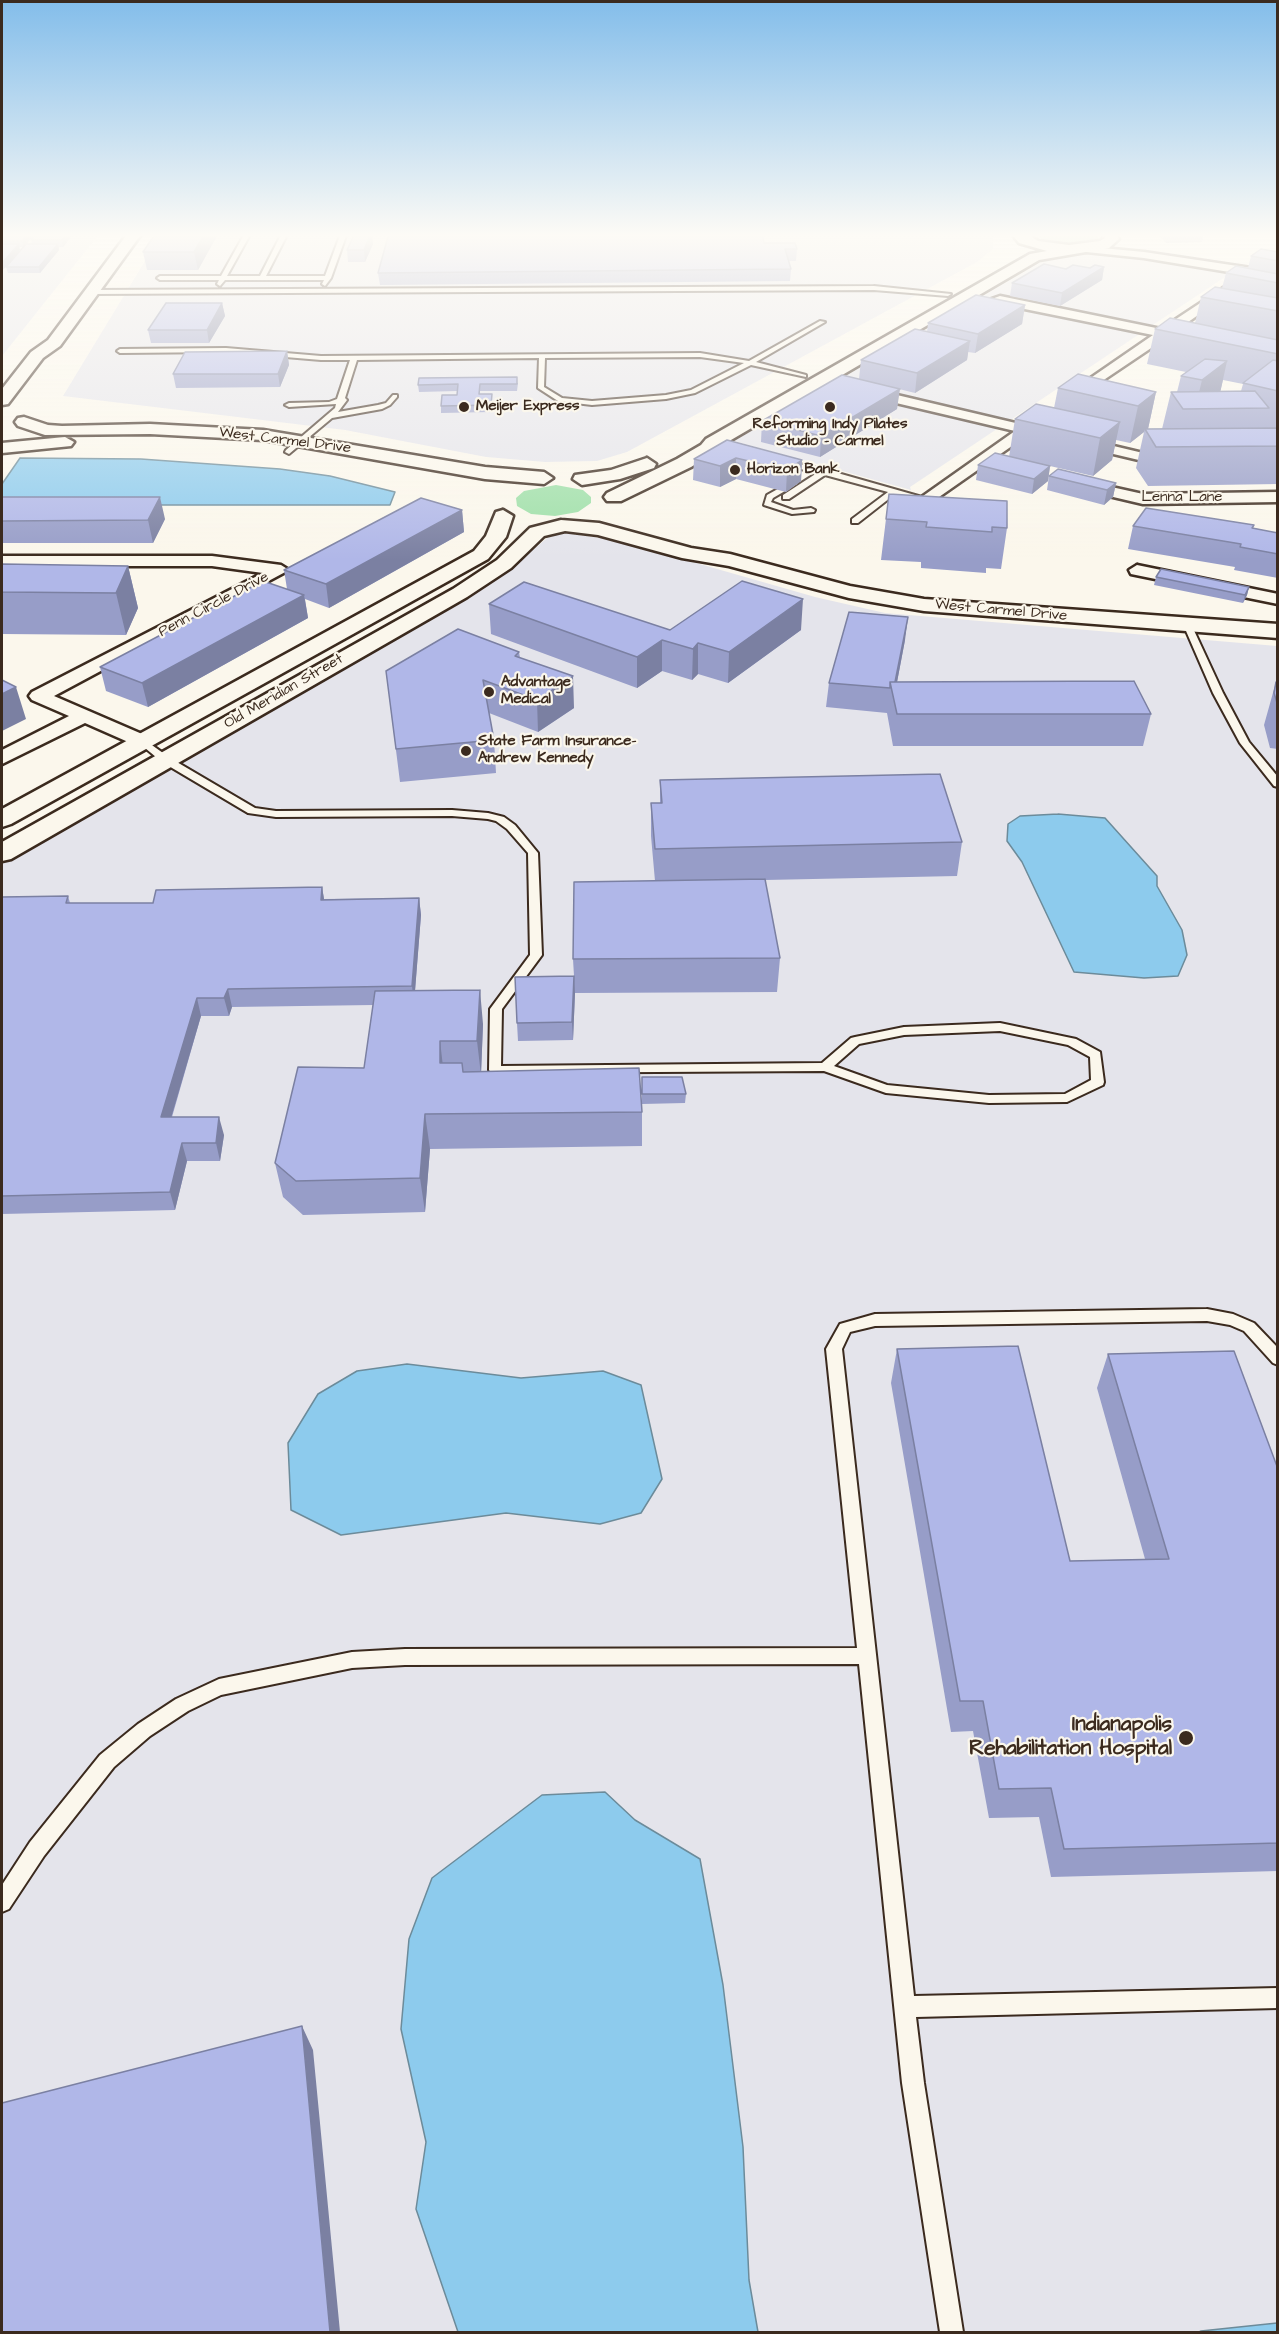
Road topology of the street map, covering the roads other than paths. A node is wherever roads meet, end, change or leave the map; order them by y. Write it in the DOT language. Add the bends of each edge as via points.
graph roads {
  1 [pos="788,342"];
  2 [pos="869,342"];
  3 [pos="882,342"];
  4 [pos="1152,342"];
  5 [pos="1165,342"];
  6 [pos="54,343"];
  7 [pos="1175,347"];
  8 [pos="120,351"];
  9 [pos="542,357"];
  10 [pos="354,358"];
  11 [pos="753,363"];
  12 [pos="804,376"];
  13 [pos="821,380"];
  14 [pos="395,396"];
  15 [pos="2,400"];
  16 [pos="342,400"];
  17 [pos="19,411"];
  18 [pos="305,413"];
  19 [pos="313,417"];
  20 [pos="330,417"];
  21 [pos="320,425"];
  22 [pos="1026,429"];
  23 [pos="296,446"];
  24 [pos="2,447"];
  25 [pos="771,458"];
  26 [pos="1184,458"];
  27 [pos="983,461"];
  28 [pos="1002,465"];
  29 [pos="822,474"];
  30 [pos="544,477"];
  31 [pos="582,479"];
  32 [pos="1070,482"];
  33 [pos="894,491"];
  34 [pos="1278,497"];
  35 [pos="495,499"];
  36 [pos="929,499"];
  37 [pos="614,500"];
  38 [pos="769,504"];
  39 [pos="811,510"];
  40 [pos="855,521"];
  41 [pos="564,526"];
  42 [pos="730,560"];
  43 [pos="2,561"];
  44 [pos="1137,570"];
  45 [pos="1278,599"];
  46 [pos="1187,624"];
  47 [pos="1278,631"];
  48 [pos="84,716"];
  49 [pos="142,741"];
  50 [pos="2,758"];
  51 [pos="166,760"];
  52 [pos="1261,763"];
  53 [pos="1278,764"];
  54 [pos="1278,784"];
  55 [pos="2,819"];
  56 [pos="2,853"];
  57 [pos="825,1067"];
  58 [pos="1278,1359"];
  59 [pos="867,1656"];
  60 [pos="2,1902"];
  61 [pos="1278,1998"];
  62 [pos="905,2007"];
  63 [pos="952,2332"];
  1 -- 11 [label="lane"];
  2 -- 12 [label="main road"];
  3 -- 13 [label="main road"];
  4 -- 22 [label="street"];
  5 -- 7 [label="street"];
  6 -- 15 [label="main road" via="38,355"];
  6 -- 17 [label="main road" via="54,352"];
  8 -- 10 [label="lane" via="226,350"];
  9 -- 10 [label="lane"];
  9 -- 11 [label="lane" via="699,356"];
  9 -- 11 [label="lane" via="541,388 552,398 581,404 686,393"];
  10 -- 16 [label="lane"];
  11 -- 12 [label="lane"];
  12 -- 31 [label="main road" via="642,467"];
  13 -- 22 [label="street"];
  13 -- 37 [label="main road" via="717,444"];
  14 -- 20 [label="lane" via="379,407"];
  16 -- 18 [label="lane" via="330,405 289,405"];
  16 -- 20 [label="lane"];
  17 -- 23 [label="main road, West Carmel Drive" via="45,430 183,430"];
  17 -- 24 [label="main road" via="24,433"];
  19 -- 21 [label="lane"];
  20 -- 21 [label="lane"];
  21 -- 23 [label="lane"];
  22 -- 26 [label="street" via="1143,457"];
  22 -- 27 [label="street"];
  23 -- 24 [label="main road, West Carmel Drive" via="123,441"];
  23 -- 30 [label="main road, West Carmel Drive" via="462,470"];
  23 -- 35 [label="main road, West Carmel Drive" via="448,478"];
  25 -- 29 [label="lane"];
  27 -- 28 [label="street"];
  27 -- 36 [label="street"];
  29 -- 33 [label="lane"];
  29 -- 38 [label="lane"];
  29 -- 38 [label="lane" via="804,476 770,497"];
  30 -- 31 [label="main road"];
  30 -- 35 [label="main road" via="513,484"];
  31 -- 37 [label="main road, West Carmel Drive" via="603,486"];
  32 -- 34 [label="street, Lenna Lane" via="1143,499"];
  33 -- 36 [label="lane"];
  33 -- 40 [label="lane"];
  35 -- 41 [label="main road, West Carmel Drive" via="534,525"];
  35 -- 49 [label="main road, Old Meridian Street" via="492,543 481,555"];
  37 -- 41 [label="main road, Old Meridian Street" via="600,517"];
  37 -- 42 [label="main road, West Carmel Drive" via="621,515 636,524 702,544"];
  38 -- 39 [label="lane" via="792,512"];
  41 -- 42 [label="main road, West Carmel Drive" via="599,529 688,554"];
  41 -- 51 [label="main road, Old Meridian Street" via="537,532 504,564 460,593"];
  42 -- 46 [label="main road, West Carmel Drive" via="849,592 924,604"];
  43 -- 48 [label="street, Penn Circle Drive" via="212,561 280,570 39,696"];
  44 -- 45 [label="street"];
  46 -- 47 [label="main road, West Carmel Drive"];
  46 -- 52 [label="lane" via="1218,693 1245,743"];
  48 -- 49 [label="street, Penn Circle Drive"];
  48 -- 50 [label="street"];
  49 -- 51 [label="lane"];
  49 -- 55 [label="main road, Old Meridian Street"];
  51 -- 56 [label="main road, Old Meridian Street"];
  51 -- 57 [label="lane" via="252,811 452,813 488,816 511,826 533,853 536,956 495,1009 495,1070"];
  52 -- 53 [label="lane"];
  52 -- 54 [label="lane"];
  57 -- 57 [label="lane" via="886,1089 989,1099 1067,1098 1098,1082 1096,1055 1072,1042 1000,1027 904,1030 855,1041"];
  58 -- 59 [label="lane" via="1249,1327 1207,1315 875,1320 844,1328 834,1349"];
  59 -- 60 [label="lane" via="405,1657 352,1660 219,1687 144,1730 107,1761 37,1849"];
  59 -- 62 [label="lane"];
  61 -- 62 [label="lane"];
  62 -- 63 [label="lane"];
}
